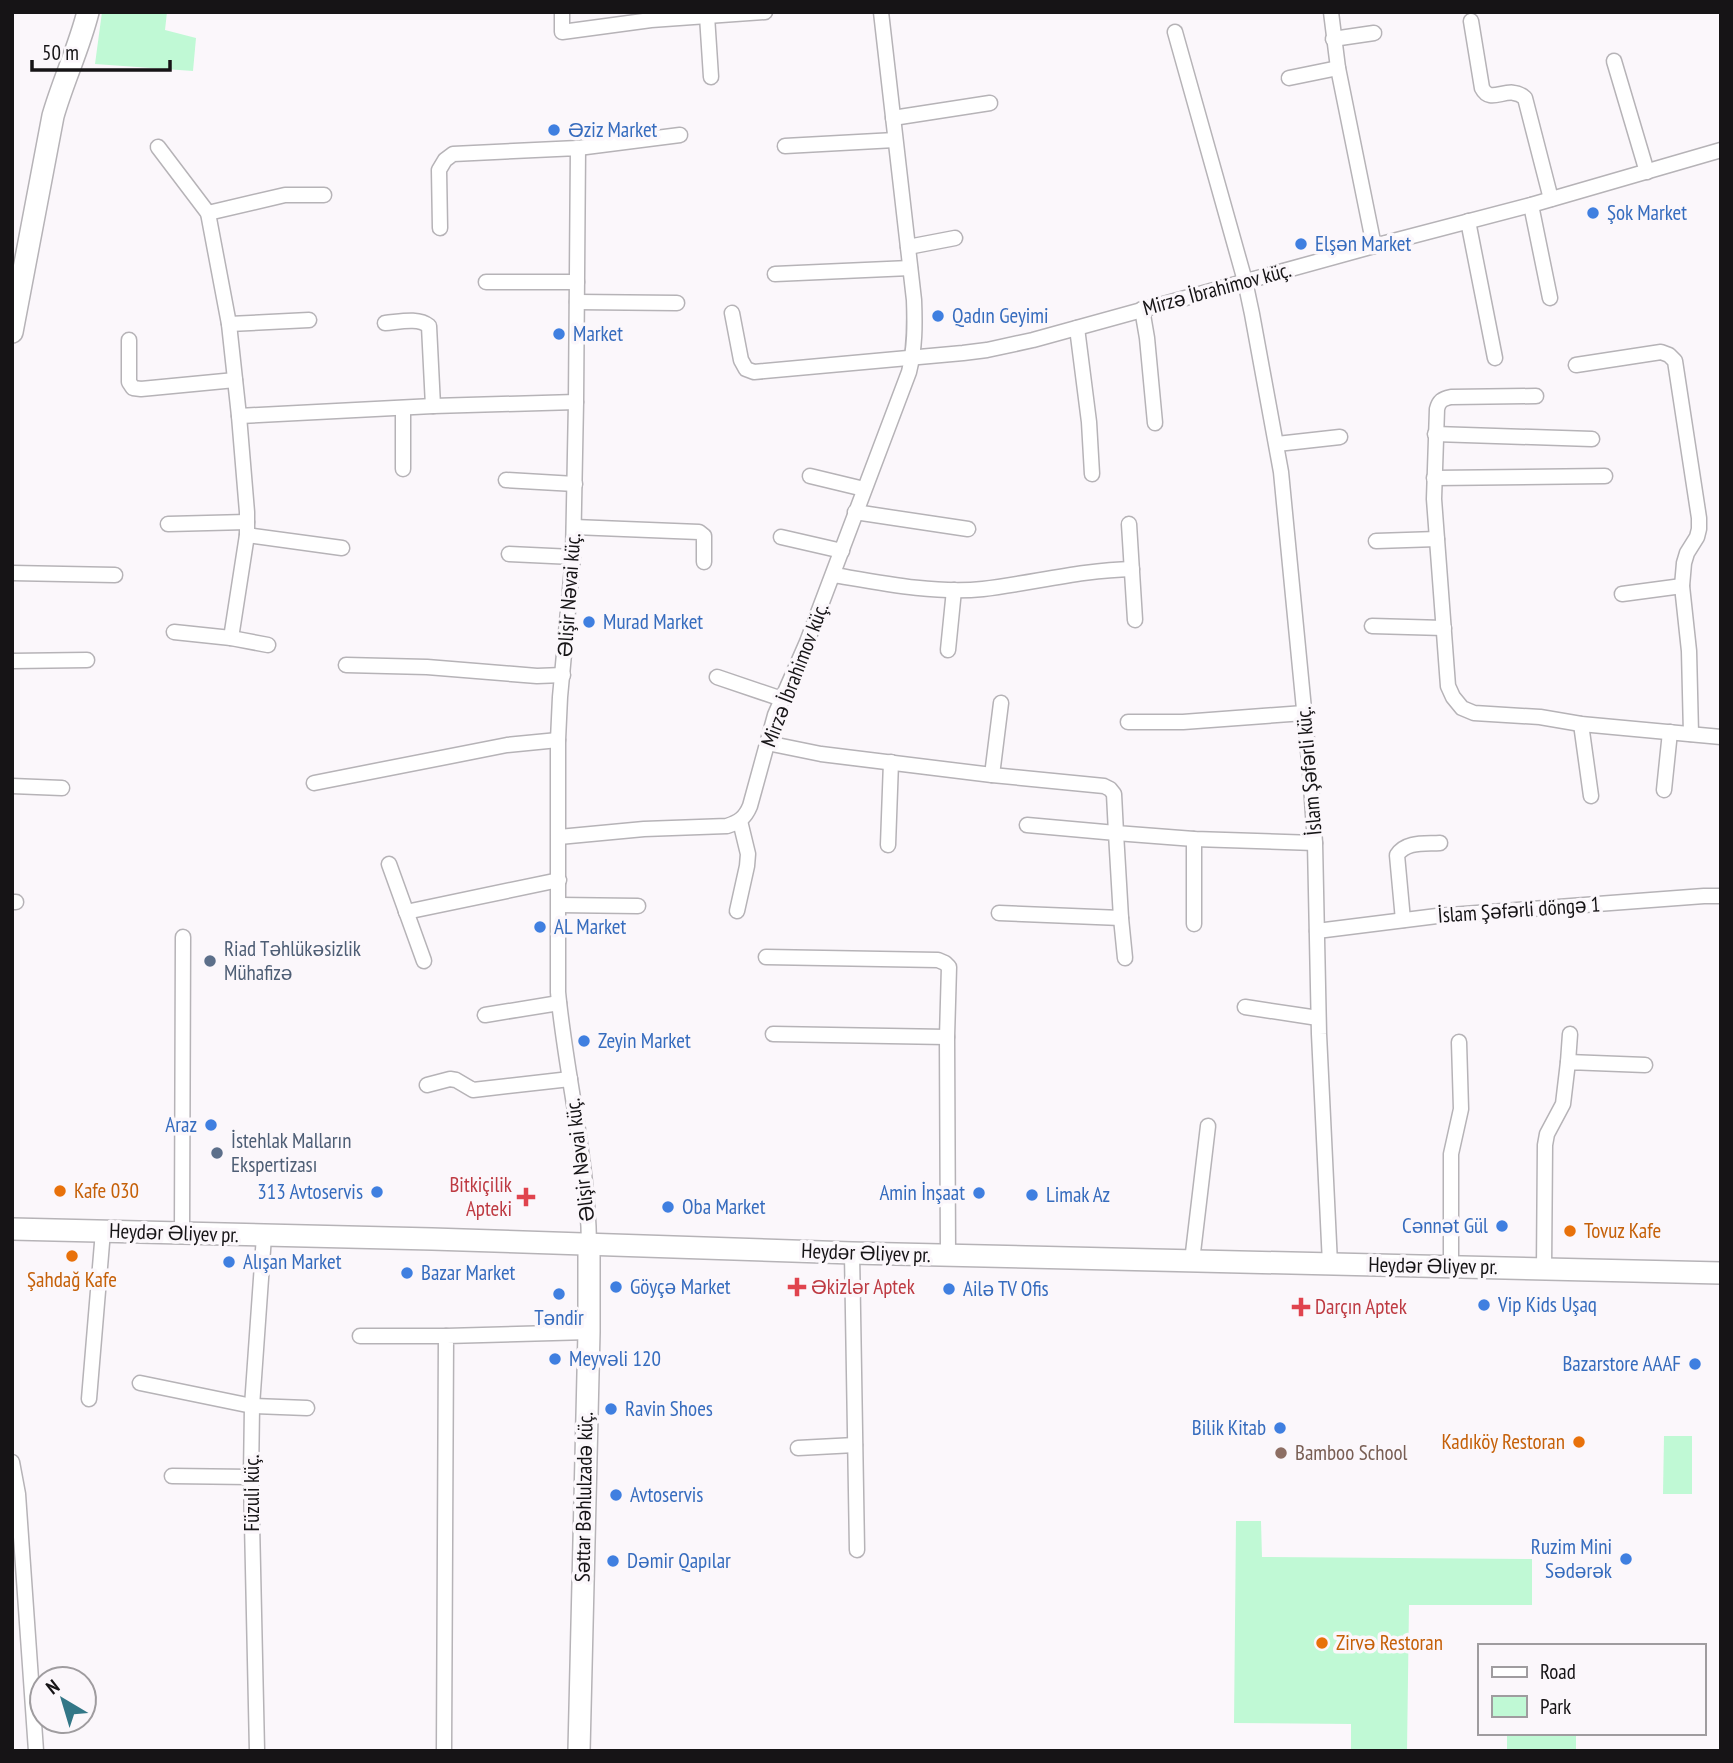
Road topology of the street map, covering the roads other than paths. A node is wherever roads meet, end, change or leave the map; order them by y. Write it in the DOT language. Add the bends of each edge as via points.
graph roads {
  1 [pos="88,12"];
  2 [pos="562,12"];
  3 [pos="765,12"];
  4 [pos="881,12"];
  5 [pos="1331,12"];
  6 [pos="651,16"];
  7 [pos="708,16"];
  8 [pos="1471,21"];
  9 [pos="1175,32"];
  10 [pos="1374,33"];
  11 [pos="1334,39"];
  12 [pos="1614,61"];
  13 [pos="1338,68"];
  14 [pos="711,77"];
  15 [pos="1289,78"];
  16 [pos="990,103"];
  17 [pos="893,118"];
  18 [pos="680,135"];
  19 [pos="895,140"];
  20 [pos="785,146"];
  21 [pos="158,147"];
  22 [pos="578,148"];
  23 [pos="1720,153"];
  24 [pos="1647,172"];
  25 [pos="324,195"];
  26 [pos="1551,199"];
  27 [pos="1531,205"];
  28 [pos="208,213"];
  29 [pos="1468,221"];
  30 [pos="440,228"];
  31 [pos="955,238"];
  32 [pos="1374,246"];
  33 [pos="908,247"];
  34 [pos="910,268"];
  35 [pos="775,274"];
  36 [pos="1245,281"];
  37 [pos="486,282"];
  38 [pos="577,282"];
  39 [pos="1550,298"];
  40 [pos="577,302"];
  41 [pos="677,303"];
  42 [pos="1142,309"];
  43 [pos="732,313"];
  44 [pos="309,320"];
  45 [pos="385,323"];
  46 [pos="229,324"];
  47 [pos="1077,328"];
  48 [pos="12,332"];
  49 [pos="130,340"];
  50 [pos="913,357"];
  51 [pos="1495,358"];
  52 [pos="1577,365"];
  53 [pos="235,380"];
  54 [pos="1536,396"];
  55 [pos="576,402"];
  56 [pos="433,406"];
  57 [pos="403,408"];
  58 [pos="239,416"];
  59 [pos="1156,423"];
  60 [pos="1435,434"];
  61 [pos="1339,437"];
  62 [pos="1592,439"];
  63 [pos="1277,444"];
  64 [pos="403,469"];
  65 [pos="1092,474"];
  66 [pos="810,476"];
  67 [pos="1605,476"];
  68 [pos="1434,478"];
  69 [pos="506,480"];
  70 [pos="575,484"];
  71 [pos="864,489"];
  72 [pos="855,512"];
  73 [pos="168,524"];
  74 [pos="1129,524"];
  75 [pos="574,527"];
  76 [pos="247,528"];
  77 [pos="968,529"];
  78 [pos="781,537"];
  79 [pos="1437,539"];
  80 [pos="1376,541"];
  81 [pos="342,548"];
  82 [pos="842,551"];
  83 [pos="509,554"];
  84 [pos="573,557"];
  85 [pos="704,562"];
  86 [pos="1132,569"];
  87 [pos="12,573"];
  88 [pos="115,575"];
  89 [pos="834,575"];
  90 [pos="1682,586"];
  91 [pos="954,590"];
  92 [pos="1622,594"];
  93 [pos="1135,620"];
  94 [pos="1371,626"];
  95 [pos="1444,628"];
  96 [pos="174,632"];
  97 [pos="231,638"];
  98 [pos="268,645"];
  99 [pos="948,650"];
  100 [pos="87,660"];
  101 [pos="12,661"];
  102 [pos="346,664"];
  103 [pos="563,675"];
  104 [pos="717,677"];
  105 [pos="782,699"];
  106 [pos="1001,703"];
  107 [pos="1304,713"];
  108 [pos="1128,722"];
  109 [pos="1581,724"];
  110 [pos="1670,732"];
  111 [pos="1691,734"];
  112 [pos="1721,737"];
  113 [pos="558,740"];
  114 [pos="767,743"];
  115 [pos="891,762"];
  116 [pos="992,775"];
  117 [pos="314,783"];
  118 [pos="12,786"];
  119 [pos="62,788"];
  120 [pos="1664,790"];
  121 [pos="1591,796"];
  122 [pos="740,821"];
  123 [pos="1027,825"];
  124 [pos="1116,833"];
  125 [pos="559,837"];
  126 [pos="1194,839"];
  127 [pos="1315,843"];
  128 [pos="1440,843"];
  129 [pos="888,845"];
  130 [pos="389,863"];
  131 [pos="559,880"];
  132 [pos="1721,897"];
  133 [pos="559,905"];
  134 [pos="638,906"];
  135 [pos="737,911"];
  136 [pos="406,912"];
  137 [pos="999,912"];
  138 [pos="1121,918"];
  139 [pos="1403,920"];
  140 [pos="1194,924"];
  141 [pos="1317,931"];
  142 [pos="183,937"];
  143 [pos="766,957"];
  144 [pos="1125,958"];
  145 [pos="424,961"];
  146 [pos="559,1003"];
  147 [pos="1245,1007"];
  148 [pos="485,1015"];
  149 [pos="1318,1018"];
  150 [pos="773,1034"];
  151 [pos="1570,1034"];
  152 [pos="947,1037"];
  153 [pos="1459,1042"];
  154 [pos="1568,1062"];
  155 [pos="1645,1065"];
  156 [pos="570,1079"];
  157 [pos="427,1085"];
  158 [pos="1208,1126"];
  159 [pos="12,1229"];
  160 [pos="103,1231"];
  161 [pos="182,1234"];
  162 [pos="264,1236"];
  163 [pos="589,1244"];
  164 [pos="852,1253"];
  165 [pos="948,1255"];
  166 [pos="1192,1261"];
  167 [pos="1331,1264"];
  168 [pos="1451,1267"];
  169 [pos="1544,1269"];
  170 [pos="1721,1273"];
  171 [pos="589,1332"];
  172 [pos="360,1336"];
  173 [pos="446,1336"];
  174 [pos="140,1383"];
  175 [pos="89,1399"];
  176 [pos="252,1406"];
  177 [pos="307,1408"];
  178 [pos="855,1445"];
  179 [pos="798,1448"];
  180 [pos="12,1462"];
  181 [pos="172,1476"];
  182 [pos="251,1477"];
  183 [pos="858,1550"];
  184 [pos="29,1645"];
  185 [pos="12,1646"];
  186 [pos="36,1751"];
  187 [pos="257,1751"];
  188 [pos="444,1751"];
  189 [pos="579,1751"];
  1 -- 48 [label="main road" via="53,116"];
  2 -- 6 [label="street" via="562,32"];
  3 -- 7 [label="street"];
  4 -- 17 [label="street, Mirzə İbrahimov küç."];
  5 -- 11 [label="street"];
  6 -- 7 [label="street"];
  7 -- 14 [label="street"];
  8 -- 26 [label="street" via="1485,94 1512,92 1525,98"];
  9 -- 36 [label="street, İslam Şəfərli küç."];
  10 -- 11 [label="street"];
  11 -- 13 [label="street"];
  12 -- 24 [label="street"];
  13 -- 15 [label="street"];
  13 -- 32 [label="street"];
  16 -- 17 [label="street"];
  17 -- 19 [label="street, Mirzə İbrahimov küç."];
  18 -- 22 [label="street"];
  19 -- 20 [label="street"];
  19 -- 33 [label="street, Mirzə İbrahimov küç."];
  21 -- 28 [label="street"];
  22 -- 30 [label="street" via="453,154 439,170"];
  22 -- 38 [label="street, Əlişir Nəvai küç."];
  23 -- 24 [label="street, Mirzə İbrahimov küç."];
  24 -- 26 [label="street, Mirzə İbrahimov küç."];
  25 -- 28 [label="street" via="285,195"];
  26 -- 27 [label="street, Mirzə İbrahimov küç."];
  27 -- 29 [label="street, Mirzə İbrahimov küç."];
  27 -- 39 [label="street"];
  28 -- 46 [label="street"];
  29 -- 32 [label="street, Mirzə İbrahimov küç."];
  29 -- 51 [label="street"];
  31 -- 33 [label="street"];
  32 -- 36 [label="street, Mirzə İbrahimov küç."];
  33 -- 34 [label="street, Mirzə İbrahimov küç."];
  34 -- 35 [label="street"];
  34 -- 50 [label="street, Mirzə İbrahimov küç."];
  36 -- 42 [label="street, Mirzə İbrahimov küç."];
  36 -- 63 [label="street, İslam Şəfərli küç."];
  37 -- 38 [label="street"];
  38 -- 40 [label="street, Əlişir Nəvai küç."];
  40 -- 41 [label="street"];
  40 -- 55 [label="street, Əlişir Nəvai küç."];
  42 -- 47 [label="street, Mirzə İbrahimov küç."];
  42 -- 59 [label="street"];
  43 -- 50 [label="street" via="741,360 754,373"];
  44 -- 46 [label="street"];
  45 -- 56 [label="street" via="417,321 429,326"];
  46 -- 53 [label="street"];
  47 -- 50 [label="street, Mirzə İbrahimov küç." via="986,350"];
  47 -- 65 [label="street"];
  49 -- 53 [label="street" via="129,382 133,388"];
  50 -- 71 [label="street, Mirzə İbrahimov küç."];
  52 -- 90 [label="street" via="1661,352 1675,361 1699,518 1697,537 1684,563"];
  53 -- 58 [label="street"];
  54 -- 60 [label="street" via="1444,398 1437,409"];
  55 -- 56 [label="street"];
  55 -- 70 [label="street, Əlişir Nəvai küç."];
  56 -- 57 [label="street"];
  57 -- 58 [label="street"];
  57 -- 64 [label="street"];
  58 -- 76 [label="street"];
  60 -- 62 [label="street"];
  60 -- 68 [label="street"];
  61 -- 63 [label="street"];
  63 -- 107 [label="street, İslam Şəfərli küç."];
  66 -- 71 [label="street"];
  67 -- 68 [label="street"];
  68 -- 79 [label="street"];
  69 -- 70 [label="street"];
  70 -- 75 [label="street, Əlişir Nəvai küç."];
  71 -- 72 [label="street, Mirzə İbrahimov küç."];
  72 -- 77 [label="street"];
  72 -- 82 [label="street, Mirzə İbrahimov küç."];
  73 -- 76 [label="street"];
  74 -- 86 [label="street"];
  75 -- 84 [label="street, Əlişir Nəvai küç."];
  75 -- 85 [label="street" via="699,532 704,536"];
  76 -- 81 [label="street"];
  76 -- 97 [label="street"];
  78 -- 82 [label="street"];
  79 -- 80 [label="street"];
  79 -- 95 [label="street"];
  82 -- 89 [label="street, Mirzə İbrahimov küç."];
  83 -- 84 [label="street"];
  84 -- 103 [label="street, Əlişir Nəvai küç."];
  86 -- 91 [label="street"];
  86 -- 93 [label="street"];
  87 -- 88 [label="street"];
  89 -- 91 [label="street"];
  89 -- 105 [label="street, Mirzə İbrahimov küç."];
  90 -- 92 [label="street"];
  90 -- 111 [label="street"];
  91 -- 99 [label="street"];
  94 -- 95 [label="street"];
  95 -- 109 [label="street" via="1448,686 1462,708"];
  96 -- 97 [label="street"];
  97 -- 98 [label="street"];
  100 -- 101 [label="street"];
  102 -- 103 [label="street"];
  103 -- 113 [label="street, Əlişir Nəvai küç."];
  104 -- 105 [label="street"];
  105 -- 114 [label="street, Mirzə İbrahimov küç."];
  106 -- 116 [label="street"];
  107 -- 108 [label="street"];
  107 -- 127 [label="street, İslam Şəfərli küç."];
  109 -- 110 [label="street"];
  109 -- 121 [label="street"];
  110 -- 111 [label="street"];
  110 -- 120 [label="street"];
  111 -- 112 [label="street"];
  113 -- 117 [label="street" via="506,745"];
  113 -- 125 [label="street, Əlişir Nəvai küç."];
  114 -- 115 [label="street"];
  114 -- 122 [label="street, Mirzə İbrahimov küç." via="750,806"];
  115 -- 116 [label="street"];
  115 -- 129 [label="street"];
  116 -- 124 [label="street" via="1111,789"];
  118 -- 119 [label="street"];
  122 -- 125 [label="street"];
  122 -- 135 [label="street" via="748,854"];
  123 -- 124 [label="street"];
  124 -- 126 [label="street"];
  124 -- 138 [label="street"];
  125 -- 131 [label="street, Əlişir Nəvai küç."];
  126 -- 127 [label="street"];
  126 -- 140 [label="street"];
  127 -- 141 [label="street, İslam Şəfərli küç."];
  128 -- 139 [label="street" via="1405,846 1397,855"];
  130 -- 136 [label="street"];
  131 -- 133 [label="street, Əlişir Nəvai küç."];
  131 -- 136 [label="street"];
  132 -- 139 [label="street, İslam Şəfərli döngə 1"];
  133 -- 134 [label="street"];
  133 -- 146 [label="street, Əlişir Nəvai küç."];
  136 -- 145 [label="street"];
  137 -- 138 [label="street"];
  138 -- 144 [label="street"];
  139 -- 141 [label="street, İslam Şəfərli döngə 1"];
  141 -- 149 [label="street, İslam Şəfərli küç."];
  142 -- 161 [label="street"];
  143 -- 152 [label="street" via="945,962 949,967"];
  146 -- 148 [label="street"];
  146 -- 156 [label="street, Əlişir Nəvai küç."];
  147 -- 149 [label="street"];
  149 -- 167 [label="street, İslam Şəfərli küç."];
  150 -- 152 [label="street"];
  151 -- 154 [label="street"];
  152 -- 165 [label="street"];
  153 -- 168 [label="street" via="1461,1109 1451,1154"];
  154 -- 155 [label="street"];
  154 -- 169 [label="street" via="1563,1104 1545,1145"];
  156 -- 157 [label="street" via="472,1090 450,1079"];
  156 -- 163 [label="street, Əlişir Nəvai küç." via="586,1184"];
  158 -- 166 [label="street"];
  159 -- 160 [label="main road, Heydər Əliyev pr."];
  160 -- 161 [label="main road, Heydər Əliyev pr."];
  160 -- 175 [label="street"];
  161 -- 162 [label="main road, Heydər Əliyev pr."];
  162 -- 163 [label="main road, Heydər Əliyev pr."];
  162 -- 176 [label="street, Füzuli küç."];
  163 -- 164 [label="main road, Heydər Əliyev pr."];
  163 -- 171 [label="main road, Səttar Bəhlulzadə küç."];
  164 -- 165 [label="main road, Heydər Əliyev pr."];
  164 -- 178 [label="street"];
  165 -- 166 [label="main road, Heydər Əliyev pr."];
  166 -- 167 [label="main road, Heydər Əliyev pr."];
  167 -- 168 [label="main road, Heydər Əliyev pr."];
  168 -- 169 [label="main road, Heydər Əliyev pr."];
  169 -- 170 [label="main road, Heydər Əliyev pr."];
  171 -- 173 [label="street"];
  171 -- 189 [label="main road, Səttar Bəhlulzadə küç."];
  172 -- 173 [label="street"];
  173 -- 188 [label="street"];
  174 -- 176 [label="street"];
  176 -- 177 [label="street"];
  176 -- 182 [label="street, Füzuli küç."];
  178 -- 179 [label="street"];
  178 -- 183 [label="street"];
  180 -- 184 [label="street"];
  181 -- 182 [label="street"];
  182 -- 187 [label="street, Füzuli küç."];
  184 -- 185 [label="street"];
  184 -- 186 [label="street"];
}
